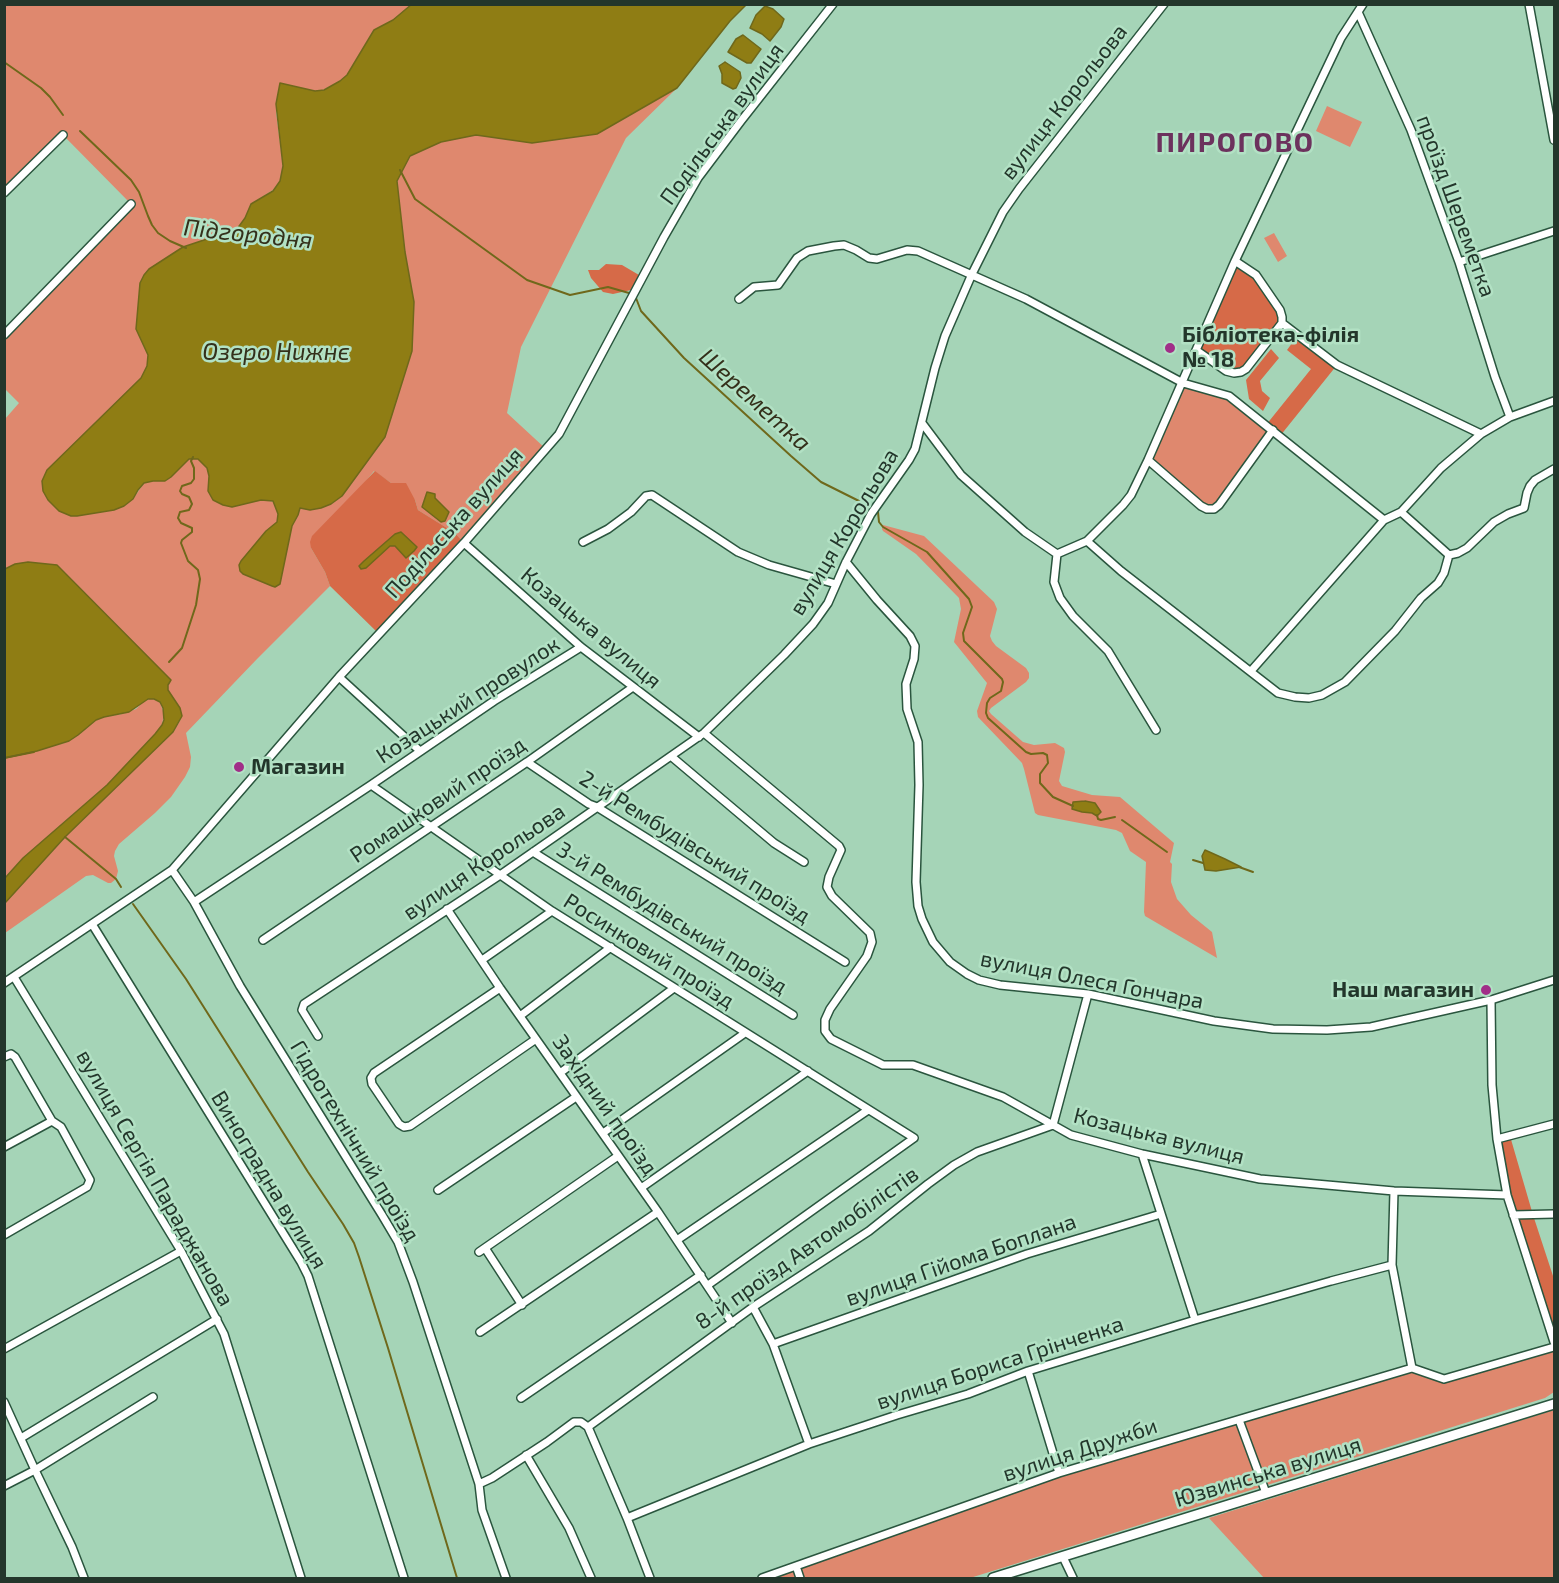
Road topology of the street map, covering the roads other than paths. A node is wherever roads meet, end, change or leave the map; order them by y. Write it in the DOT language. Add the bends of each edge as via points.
graph roads {
  1 [pos="833,4"];
  2 [pos="1164,4"];
  3 [pos="1363,4"];
  4 [pos="1529,4"];
  5 [pos="1358,12"];
  6 [pos="63,135"];
  7 [pos="1554,140"];
  8 [pos="4,194"];
  9 [pos="131,204"];
  10 [pos="1554,231"];
  11 [pos="1235,261"];
  12 [pos="1459,262"];
  13 [pos="972,274"];
  14 [pos="739,299"];
  15 [pos="1282,323"];
  16 [pos="4,335"];
  17 [pos="1196,350"];
  18 [pos="1183,383"];
  19 [pos="1554,401"];
  20 [pos="1510,417"];
  21 [pos="922,423"];
  22 [pos="1273,430"];
  23 [pos="1481,434"];
  24 [pos="1148,460"];
  25 [pos="1554,469"];
  26 [pos="1401,512"];
  27 [pos="1384,520"];
  28 [pos="1087,541"];
  29 [pos="583,542"];
  30 [pos="464,543"];
  31 [pos="1057,554"];
  32 [pos="1449,555"];
  33 [pos="846,562"];
  34 [pos="836,584"];
  35 [pos="581,647"];
  36 [pos="1251,671"];
  37 [pos="339,677"];
  38 [pos="633,687"];
  39 [pos="1156,730"];
  40 [pos="701,735"];
  41 [pos="420,751"];
  42 [pos="672,757"];
  43 [pos="527,762"];
  44 [pos="371,785"];
  45 [pos="597,807"];
  46 [pos="431,827"];
  47 [pos="533,852"];
  48 [pos="804,862"];
  49 [pos="172,870"];
  50 [pos="500,875"];
  51 [pos="194,902"];
  52 [pos="447,909"];
  53 [pos="552,911"];
  54 [pos="92,924"];
  55 [pos="263,940"];
  56 [pos="611,947"];
  57 [pos="482,960"];
  58 [pos="845,962"];
  59 [pos="14,977"];
  60 [pos="1554,980"];
  61 [pos="4,983"];
  62 [pos="500,988"];
  63 [pos="674,988"];
  64 [pos="1088,994"];
  65 [pos="1491,1000"];
  66 [pos="793,1015"];
  67 [pos="520,1016"];
  68 [pos="745,1033"];
  69 [pos="318,1036"];
  70 [pos="536,1039"];
  71 [pos="4,1057"];
  72 [pos="808,1071"];
  73 [pos="560,1073"];
  74 [pos="576,1097"];
  75 [pos="868,1110"];
  76 [pos="52,1121"];
  77 [pos="1554,1124"];
  78 [pos="1053,1125"];
  79 [pos="603,1133"];
  80 [pos="1497,1139"];
  81 [pos="4,1147"];
  82 [pos="1142,1154"];
  83 [pos="618,1156"];
  84 [pos="641,1188"];
  85 [pos="438,1190"];
  86 [pos="1394,1191"];
  87 [pos="1507,1195"];
  88 [pos="658,1212"];
  89 [pos="1161,1214"];
  90 [pos="1554,1214"];
  91 [pos="1513,1215"];
  92 [pos="4,1235"];
  93 [pos="677,1240"];
  94 [pos="181,1251"];
  95 [pos="1392,1265"];
  96 [pos="701,1275"];
  97 [pos="708,1285"];
  98 [pos="522,1305"];
  99 [pos="753,1307"];
  100 [pos="217,1318"];
  101 [pos="1195,1320"];
  102 [pos="732,1323"];
  103 [pos="480,1332"];
  104 [pos="773,1344"];
  105 [pos="1554,1345"];
  106 [pos="4,1349"];
  107 [pos="1412,1368"];
  108 [pos="1028,1371"];
  109 [pos="153,1397"];
  110 [pos="521,1398"];
  111 [pos="1554,1404"];
  112 [pos="5,1406"];
  113 [pos="1239,1420"];
  114 [pos="588,1427"];
  115 [pos="21,1438"];
  116 [pos="809,1444"];
  117 [pos="526,1455"];
  118 [pos="35,1470"];
  119 [pos="1059,1473"];
  120 [pos="479,1484"];
  121 [pos="4,1486"];
  122 [pos="1266,1493"];
  123 [pos="627,1518"];
  124 [pos="1064,1557"];
  125 [pos="796,1566"];
  126 [pos="1019,1575"];
  127 [pos="84,1578"];
  128 [pos="301,1578"];
  129 [pos="404,1578"];
  130 [pos="506,1578"];
  131 [pos="591,1578"];
  132 [pos="650,1578"];
  133 [pos="762,1578"];
  134 [pos="800,1578"];
  135 [pos="993,1578"];
  136 [pos="1074,1578"];
  1 -- 30 [label="street, Подільська вулиця" via="698,178 559,434"];
  2 -- 13 [label="street, вулиця Корольова" via="1008,203"];
  3 -- 5 [label="street"];
  4 -- 7 [label="street"];
  5 -- 11 [label="street" via="1337,47"];
  5 -- 12 [label="street, проїзд Шереметка" via="1411,130"];
  6 -- 8 [label="street"];
  9 -- 16 [label="street"];
  10 -- 12 [label="street"];
  11 -- 15 [label="street" via="1256,275 1281,310"];
  11 -- 17 [label="street"];
  12 -- 20 [label="street, проїзд Шереметка"];
  13 -- 14 [label="street" via="914,250 873,259 850,247 834,246 800,255 778,285 754,287"];
  13 -- 18 [label="street"];
  13 -- 21 [label="street, вулиця Корольова" via="941,347"];
  15 -- 17 [label="street" via="1242,372 1226,371"];
  15 -- 23 [label="street" via="1337,365"];
  17 -- 18 [label="street"];
  18 -- 22 [label="street" via="1229,396"];
  18 -- 24 [label="street"];
  19 -- 20 [label="street"];
  20 -- 23 [label="street"];
  21 -- 31 [label="street" via="961,475 1025,532"];
  21 -- 33 [label="street, вулиця Корольова" via="912,454 871,514"];
  22 -- 24 [label="street" via="1214,509 1201,506"];
  22 -- 27 [label="street"];
  23 -- 26 [label="street" via="1441,468"];
  24 -- 28 [label="street" via="1126,502"];
  25 -- 32 [label="street" via="1530,486 1524,508 1494,522 1467,548"];
  26 -- 27 [label="street"];
  26 -- 32 [label="street"];
  27 -- 36 [label="street"];
  28 -- 31 [label="street"];
  28 -- 36 [label="street"];
  29 -- 34 [label="street" via="608,529 652,495 738,552"];
  30 -- 35 [label="street, Козацька вулиця"];
  30 -- 37 [label="street, Подільська вулиця"];
  31 -- 39 [label="street" via="1054,582 1060,598 1108,651"];
  32 -- 36 [label="street" via="1438,583 1333,690 1309,698 1294,698 1278,693"];
  33 -- 34 [label="street, вулиця Корольова"];
  33 -- 64 [label="street, вулиця Олеся Гончара" via="915,646 906,684 907,709 918,741 917,894 922,919 933,942 950,962 980,980"];
  34 -- 40 [label="street, вулиця Корольова" via="828,603 803,635"];
  35 -- 38 [label="street, Козацька вулиця"];
  35 -- 41 [label="street, Козацький провулок"];
  37 -- 41 [label="street"];
  37 -- 49 [label="street, Подільська вулиця"];
  38 -- 40 [label="street, Козацька вулиця"];
  38 -- 43 [label="street, Ромашковий проїзд"];
  40 -- 42 [label="street, вулиця Корольова"];
  40 -- 78 [label="street, Козацька вулиця" via="841,850 827,887 832,897 870,933 872,942 867,957 828,1015 824,1027 828,1037 883,1065 917,1066 1004,1097"];
  41 -- 44 [label="street, Козацький провулок"];
  42 -- 45 [label="street, вулиця Корольова"];
  42 -- 48 [label="street" via="774,843"];
  43 -- 45 [label="street, 2-й Рембудівський проїзд"];
  43 -- 46 [label="street, Ромашковий проїзд"];
  44 -- 46 [label="street, Росинковий проїзд"];
  44 -- 51 [label="street, Козацький провулок"];
  45 -- 47 [label="street, вулиця Корольова"];
  45 -- 58 [label="street, 2-й Рембудівський проїзд"];
  46 -- 50 [label="street, Росинковий проїзд"];
  46 -- 55 [label="street, Ромашковий проїзд"];
  47 -- 50 [label="street, вулиця Корольова"];
  47 -- 66 [label="street, 3-й Рембудівський проїзд"];
  49 -- 51 [label="street, Гідротехнічний проїзд"];
  49 -- 54 [label="street, Подільська вулиця"];
  50 -- 52 [label="street, вулиця Корольова"];
  50 -- 53 [label="street, Росинковий проїзд"];
  51 -- 120 [label="street, Гідротехнічний проїзд" via="240,986 398,1242"];
  52 -- 57 [label="street, Західний проїзд"];
  52 -- 69 [label="street, вулиця Корольова" via="304,1004 302,1010"];
  53 -- 56 [label="street, Росинковий проїзд"];
  53 -- 57 [label="street"];
  54 -- 59 [label="street, Подільська вулиця"];
  54 -- 129 [label="street, Виноградна вулиця" via="305,1269"];
  56 -- 63 [label="street, Росинковий проїзд"];
  56 -- 67 [label="street"];
  57 -- 62 [label="street, Західний проїзд"];
  59 -- 61 [label="street, Подільська вулиця"];
  59 -- 94 [label="street, вулиця Сергія Параджанова"];
  60 -- 65 [label="street, вулиця Олеся Гончара"];
  62 -- 67 [label="street, Західний проїзд"];
  62 -- 70 [label="street" via="374,1073 372,1083 399,1124 410,1126"];
  63 -- 68 [label="street, Росинковий проїзд"];
  63 -- 73 [label="street"];
  64 -- 65 [label="street, вулиця Олеся Гончара" via="1223,1023 1327,1030 1371,1027"];
  64 -- 78 [label="street"];
  65 -- 80 [label="street"];
  67 -- 70 [label="street, Західний проїзд"];
  68 -- 72 [label="street, Росинковий проїзд"];
  68 -- 79 [label="street"];
  70 -- 73 [label="street, Західний проїзд"];
  71 -- 76 [label="street" via="15,1057"];
  72 -- 75 [label="street, Росинковий проїзд"];
  72 -- 84 [label="street"];
  73 -- 74 [label="street, Західний проїзд"];
  74 -- 79 [label="street, Західний проїзд"];
  74 -- 85 [label="street"];
  75 -- 93 [label="street"];
  75 -- 97 [label="street, Росинковий проїзд" via="914,1138"];
  76 -- 81 [label="street"];
  76 -- 92 [label="street" via="61,1127 90,1184"];
  77 -- 80 [label="street"];
  78 -- 82 [label="street, Козацька вулиця" via="1075,1137"];
  78 -- 99 [label="street, 8-й проїзд Автомобілістів" via="977,1152 954,1165 869,1231"];
  79 -- 83 [label="street, Західний проїзд"];
  80 -- 87 [label="street"];
  82 -- 86 [label="street, Козацька вулиця" via="1260,1179"];
  82 -- 89 [label="street"];
  83 -- 84 [label="street, Західний проїзд"];
  83 -- 98 [label="street" via="482,1250"];
  84 -- 88 [label="street, Західний проїзд"];
  86 -- 87 [label="street, Козацька вулиця"];
  86 -- 95 [label="street"];
  87 -- 91 [label="street"];
  88 -- 93 [label="street, Західний проїзд"];
  88 -- 98 [label="street"];
  89 -- 101 [label="street"];
  89 -- 104 [label="street, вулиця Гійома Боплана" via="1027,1254"];
  90 -- 91 [label="street"];
  91 -- 105 [label="street"];
  93 -- 96 [label="street, Західний проїзд"];
  94 -- 100 [label="street, вулиця Сергія Параджанова"];
  94 -- 106 [label="street"];
  95 -- 101 [label="street, вулиця Бориса Грінченка"];
  95 -- 107 [label="street"];
  96 -- 97 [label="street, Західний проїзд"];
  96 -- 110 [label="street"];
  97 -- 102 [label="street, Західний проїзд"];
  98 -- 103 [label="street"];
  99 -- 102 [label="street, 8-й проїзд Автомобілістів"];
  99 -- 104 [label="street"];
  100 -- 115 [label="street"];
  100 -- 128 [label="street, вулиця Сергія Параджанова"];
  101 -- 108 [label="street, вулиця Бориса Грінченка"];
  102 -- 114 [label="street, 8-й проїзд Автомобілістів"];
  104 -- 116 [label="street"];
  105 -- 107 [label="street" via="1444,1379"];
  107 -- 113 [label="street, вулиця Дружби"];
  108 -- 116 [label="street, вулиця Бориса Грінченка"];
  108 -- 119 [label="street"];
  109 -- 118 [label="street"];
  111 -- 122 [label="main road, Юзвинська вулиця"];
  112 -- 115 [label="street"];
  113 -- 119 [label="street, вулиця Дружби"];
  113 -- 122 [label="street"];
  114 -- 117 [label="street, 8-й проїзд Автомобілістів" via="574,1422"];
  114 -- 123 [label="street"];
  115 -- 118 [label="street"];
  116 -- 123 [label="street, вулиця Бориса Грінченка"];
  117 -- 120 [label="street, 8-й проїзд Автомобілістів"];
  117 -- 131 [label="street" via="569,1528"];
  118 -- 121 [label="street"];
  118 -- 127 [label="street"];
  119 -- 125 [label="street, вулиця Дружби"];
  120 -- 130 [label="street, Гідротехнічний проїзд" via="482,1510"];
  122 -- 124 [label="main road, Юзвинська вулиця"];
  123 -- 132 [label="street"];
  124 -- 126 [label="main road, Юзвинська вулиця"];
  124 -- 136 [label="street"];
  125 -- 133 [label="street, вулиця Дружби"];
  125 -- 134 [label="street"];
  126 -- 135 [label="main road, Юзвинська вулиця"];
}
